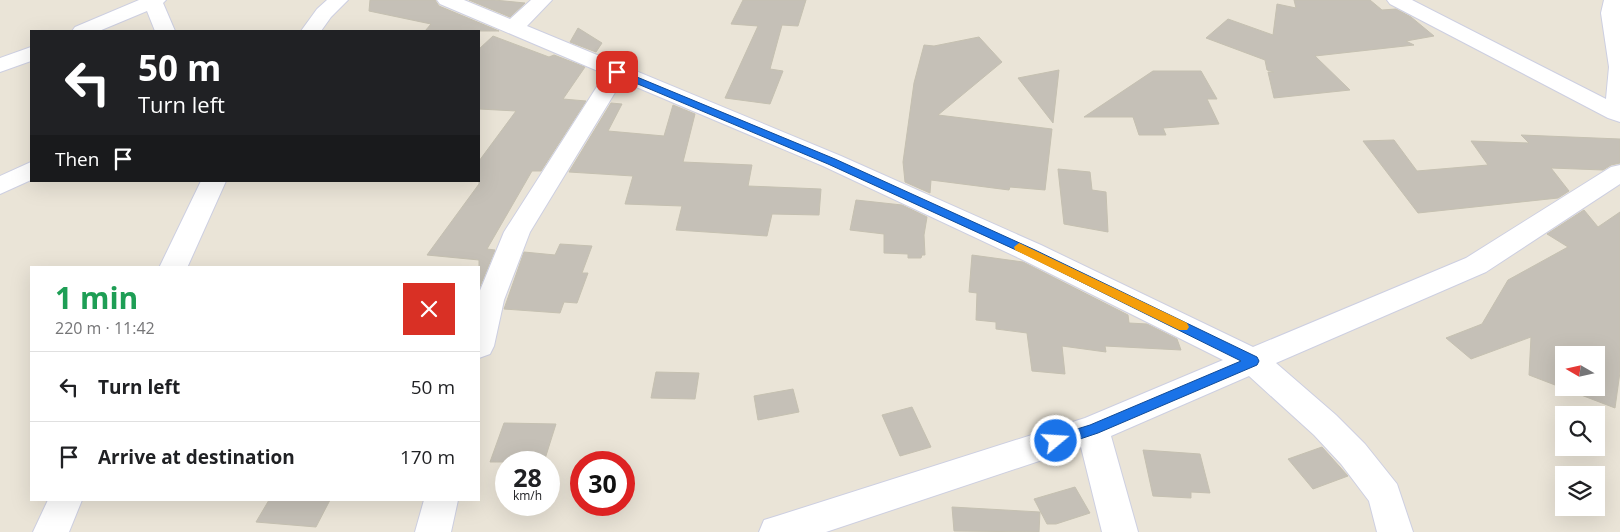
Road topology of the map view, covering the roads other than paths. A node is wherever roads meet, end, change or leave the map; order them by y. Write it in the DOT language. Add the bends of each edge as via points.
graph roads {
  1 [pos="338,0"];
  2 [pos="447,0"];
  3 [pos="542,0"];
  4 [pos="1397,0"];
  5 [pos="1614,0"];
  6 [pos="154,1"];
  7 [pos="513,28"];
  8 [pos="84,30"];
  9 [pos="165,30"];
  10 [pos="313,30"];
  11 [pos="30,53"];
  12 [pos="0,66"];
  13 [pos="617,72"];
  14 [pos="1618,114"];
  15 [pos="30,171"];
  16 [pos="1620,173"];
  17 [pos="214,182"];
  18 [pos="0,186"];
  19 [pos="174,266"];
  20 [pos="480,342"];
  21 [pos="1253,361"];
  22 [pos="1093,429"];
  23 [pos="65,501"];
  24 [pos="441,501"];
  25 [pos="52,532"];
  26 [pos="433,532"];
  27 [pos="777,532"];
  28 [pos="1120,532"];
  29 [pos="1394,532"];
  1 -- 10 [label="street"];
  2 -- 7 [label="street"];
  3 -- 7 [label="street"];
  4 -- 14 [label="street"];
  5 -- 14 [label="street" via="1612,13 1620,67"];
  6 -- 8 [label="street"];
  6 -- 9 [label="street"];
  7 -- 13 [label="street"];
  11 -- 12 [label="street"];
  13 -- 20 [label="street" via="517,232 490,300"];
  13 -- 21 [label="street" via="832,162 1031,252"];
  15 -- 18 [label="street"];
  16 -- 21 [label="street" via="1476,265"];
  17 -- 19 [label="street"];
  21 -- 22 [label="street"];
  21 -- 29 [label="street" via="1353,454 1385,495"];
  22 -- 27 [label="street"];
  22 -- 28 [label="street"];
  23 -- 25 [label="street"];
  24 -- 26 [label="street"];
}
